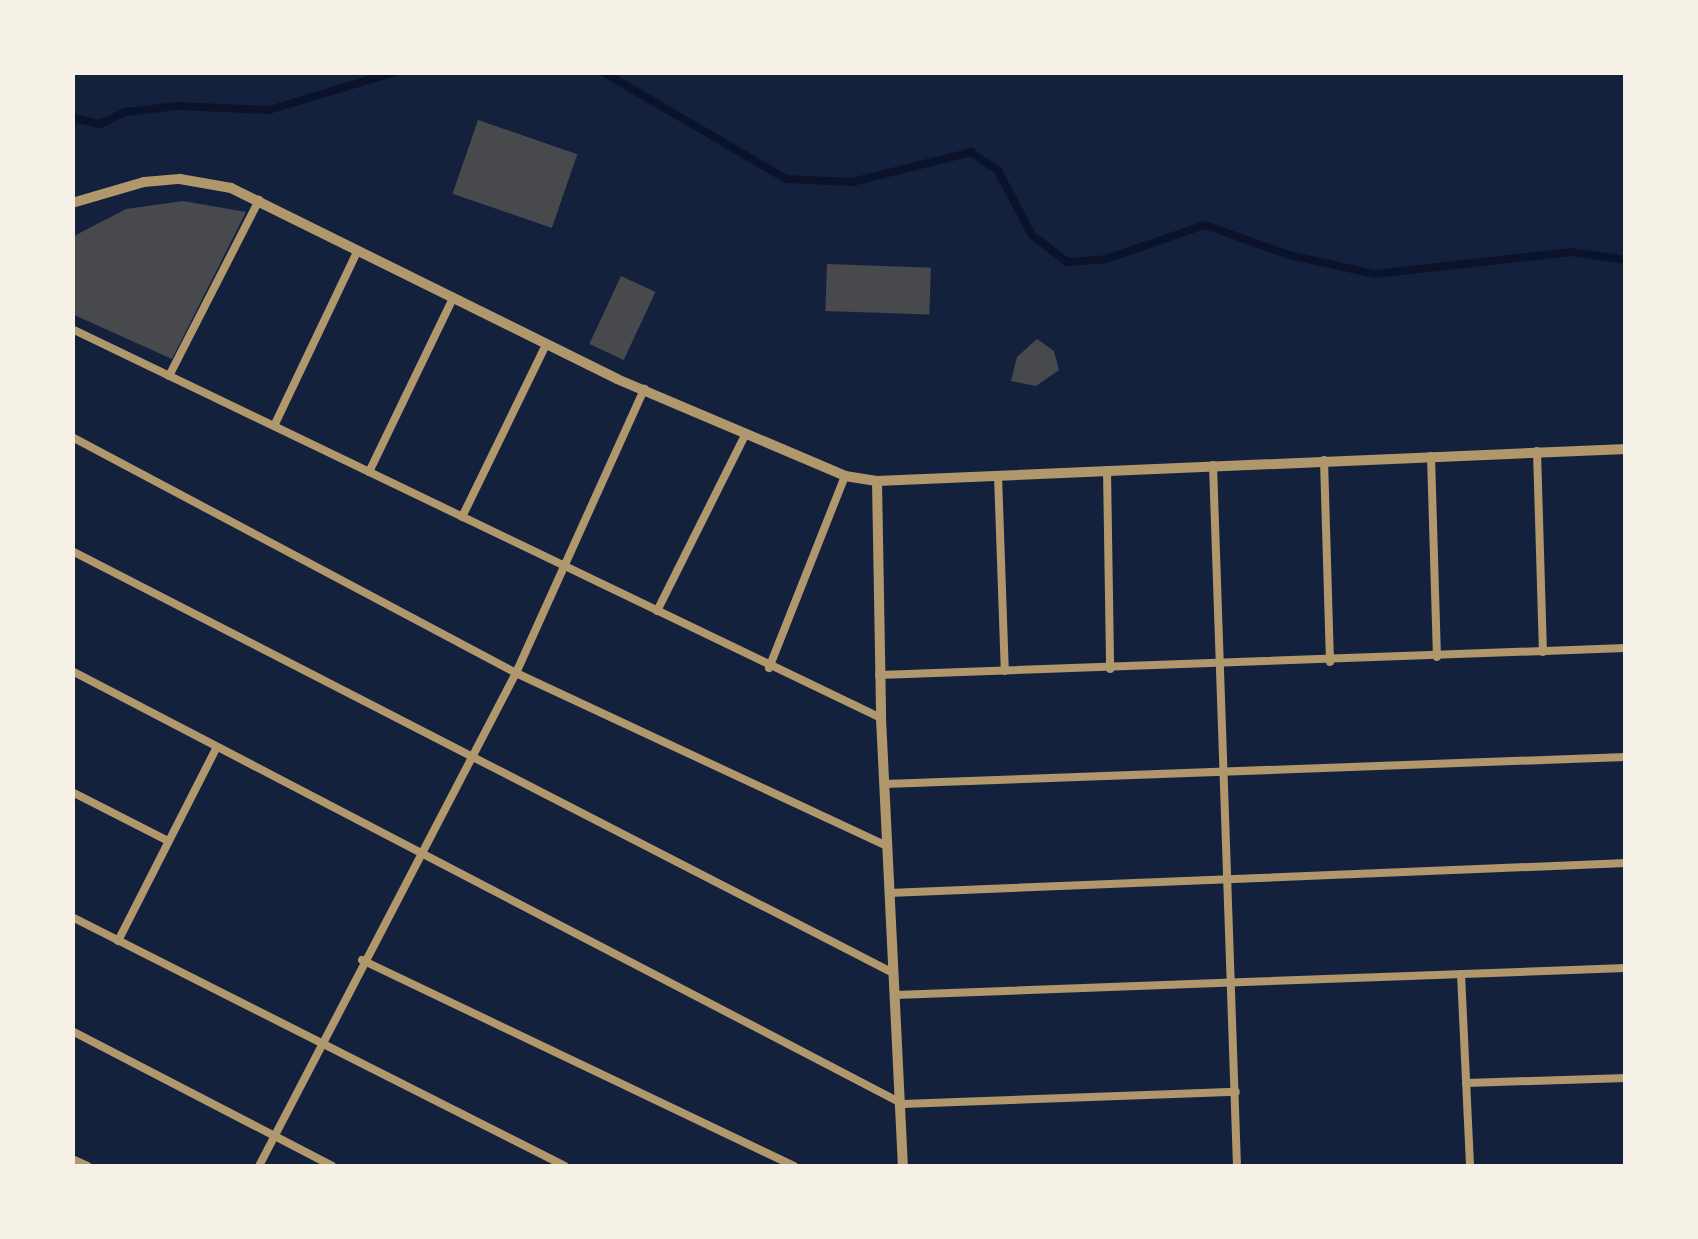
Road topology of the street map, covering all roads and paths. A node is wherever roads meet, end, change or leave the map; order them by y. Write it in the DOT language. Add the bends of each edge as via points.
graph roads {
  1 [pos="259,200"];
  2 [pos="72,203"];
  3 [pos="357,252"];
  4 [pos="452,300"];
  5 [pos="72,329"];
  6 [pos="546,344"];
  7 [pos="169,376"];
  8 [pos="644,389"];
  9 [pos="274,426"];
  10 [pos="745,435"];
  11 [pos="72,437"];
  12 [pos="1626,449"];
  13 [pos="1537,451"];
  14 [pos="1431,456"];
  15 [pos="1324,460"];
  16 [pos="1213,465"];
  17 [pos="1107,470"];
  18 [pos="369,472"];
  19 [pos="998,475"];
  20 [pos="845,476"];
  21 [pos="876,481"];
  22 [pos="462,517"];
  23 [pos="72,551"];
  24 [pos="564,566"];
  25 [pos="658,611"];
  26 [pos="1626,648"];
  27 [pos="1543,652"];
  28 [pos="1437,657"];
  29 [pos="1330,662"];
  30 [pos="1219,667"];
  31 [pos="770,668"];
  32 [pos="1110,669"];
  33 [pos="72,671"];
  34 [pos="1005,671"];
  35 [pos="516,673"];
  36 [pos="879,674"];
  37 [pos="880,718"];
  38 [pos="217,747"];
  39 [pos="472,756"];
  40 [pos="1626,756"];
  41 [pos="1225,773"];
  42 [pos="884,784"];
  43 [pos="72,792"];
  44 [pos="168,840"];
  45 [pos="888,846"];
  46 [pos="420,852"];
  47 [pos="1626,864"];
  48 [pos="1229,878"];
  49 [pos="890,892"];
  50 [pos="72,918"];
  51 [pos="118,941"];
  52 [pos="362,960"];
  53 [pos="1626,968"];
  54 [pos="893,973"];
  55 [pos="1461,974"];
  56 [pos="1234,983"];
  57 [pos="894,995"];
  58 [pos="72,1031"];
  59 [pos="320,1043"];
  60 [pos="1626,1078"];
  61 [pos="1466,1083"];
  62 [pos="1236,1092"];
  63 [pos="902,1104"];
  64 [pos="274,1136"];
  65 [pos="72,1159"];
  66 [pos="88,1166"];
  67 [pos="259,1166"];
  68 [pos="332,1166"];
  69 [pos="566,1166"];
  70 [pos="794,1166"];
  71 [pos="903,1166"];
  72 [pos="1237,1166"];
  73 [pos="1470,1166"];
  1 -- 2 [label="street" via="180,179 104,190"];
  1 -- 3 [label="street"];
  1 -- 7 [label="street"];
  3 -- 4 [label="street"];
  3 -- 9 [label="street"];
  4 -- 6 [label="street"];
  4 -- 18 [label="street"];
  5 -- 7 [label="street"];
  6 -- 8 [label="street"];
  6 -- 22 [label="street"];
  7 -- 9 [label="street"];
  8 -- 10 [label="street"];
  8 -- 24 [label="street"];
  9 -- 18 [label="street"];
  10 -- 20 [label="street"];
  10 -- 25 [label="street"];
  11 -- 35 [label="street"];
  12 -- 13 [label="street"];
  13 -- 14 [label="street"];
  13 -- 27 [label="street"];
  14 -- 15 [label="street"];
  14 -- 28 [label="street"];
  15 -- 16 [label="street"];
  15 -- 29 [label="street"];
  16 -- 17 [label="street"];
  16 -- 30 [label="street"];
  17 -- 19 [label="street"];
  17 -- 32 [label="street"];
  18 -- 22 [label="street"];
  19 -- 21 [label="street"];
  19 -- 34 [label="street"];
  20 -- 21 [label="street"];
  20 -- 31 [label="street"];
  21 -- 36 [label="street"];
  22 -- 24 [label="street"];
  23 -- 39 [label="street"];
  24 -- 25 [label="street"];
  24 -- 35 [label="street"];
  25 -- 31 [label="street"];
  26 -- 27 [label="street"];
  27 -- 28 [label="street"];
  28 -- 29 [label="street"];
  29 -- 30 [label="street"];
  30 -- 32 [label="street"];
  30 -- 41 [label="street"];
  31 -- 37 [label="street"];
  32 -- 34 [label="street"];
  33 -- 38 [label="street"];
  34 -- 36 [label="street"];
  35 -- 39 [label="street"];
  35 -- 45 [label="street"];
  36 -- 37 [label="street"];
  37 -- 42 [label="street"];
  38 -- 44 [label="street"];
  38 -- 46 [label="street"];
  39 -- 46 [label="street"];
  39 -- 54 [label="street"];
  40 -- 41 [label="street"];
  41 -- 42 [label="street"];
  41 -- 48 [label="street"];
  42 -- 45 [label="street"];
  43 -- 44 [label="street"];
  44 -- 51 [label="street"];
  45 -- 49 [label="street"];
  46 -- 52 [label="street"];
  46 -- 63 [label="street"];
  47 -- 48 [label="street"];
  48 -- 49 [label="street"];
  48 -- 56 [label="street"];
  49 -- 54 [label="street"];
  50 -- 51 [label="street"];
  51 -- 59 [label="street"];
  52 -- 59 [label="street"];
  52 -- 70 [label="street"];
  53 -- 55 [label="street"];
  54 -- 57 [label="street"];
  55 -- 56 [label="street"];
  55 -- 61 [label="street"];
  56 -- 57 [label="street"];
  56 -- 62 [label="street"];
  57 -- 63 [label="street"];
  58 -- 64 [label="street"];
  59 -- 64 [label="street"];
  59 -- 69 [label="street"];
  60 -- 61 [label="street"];
  61 -- 73 [label="street"];
  62 -- 63 [label="street"];
  62 -- 72 [label="street"];
  63 -- 71 [label="street"];
  64 -- 67 [label="street"];
  64 -- 68 [label="street"];
  65 -- 66 [label="street"];
}
